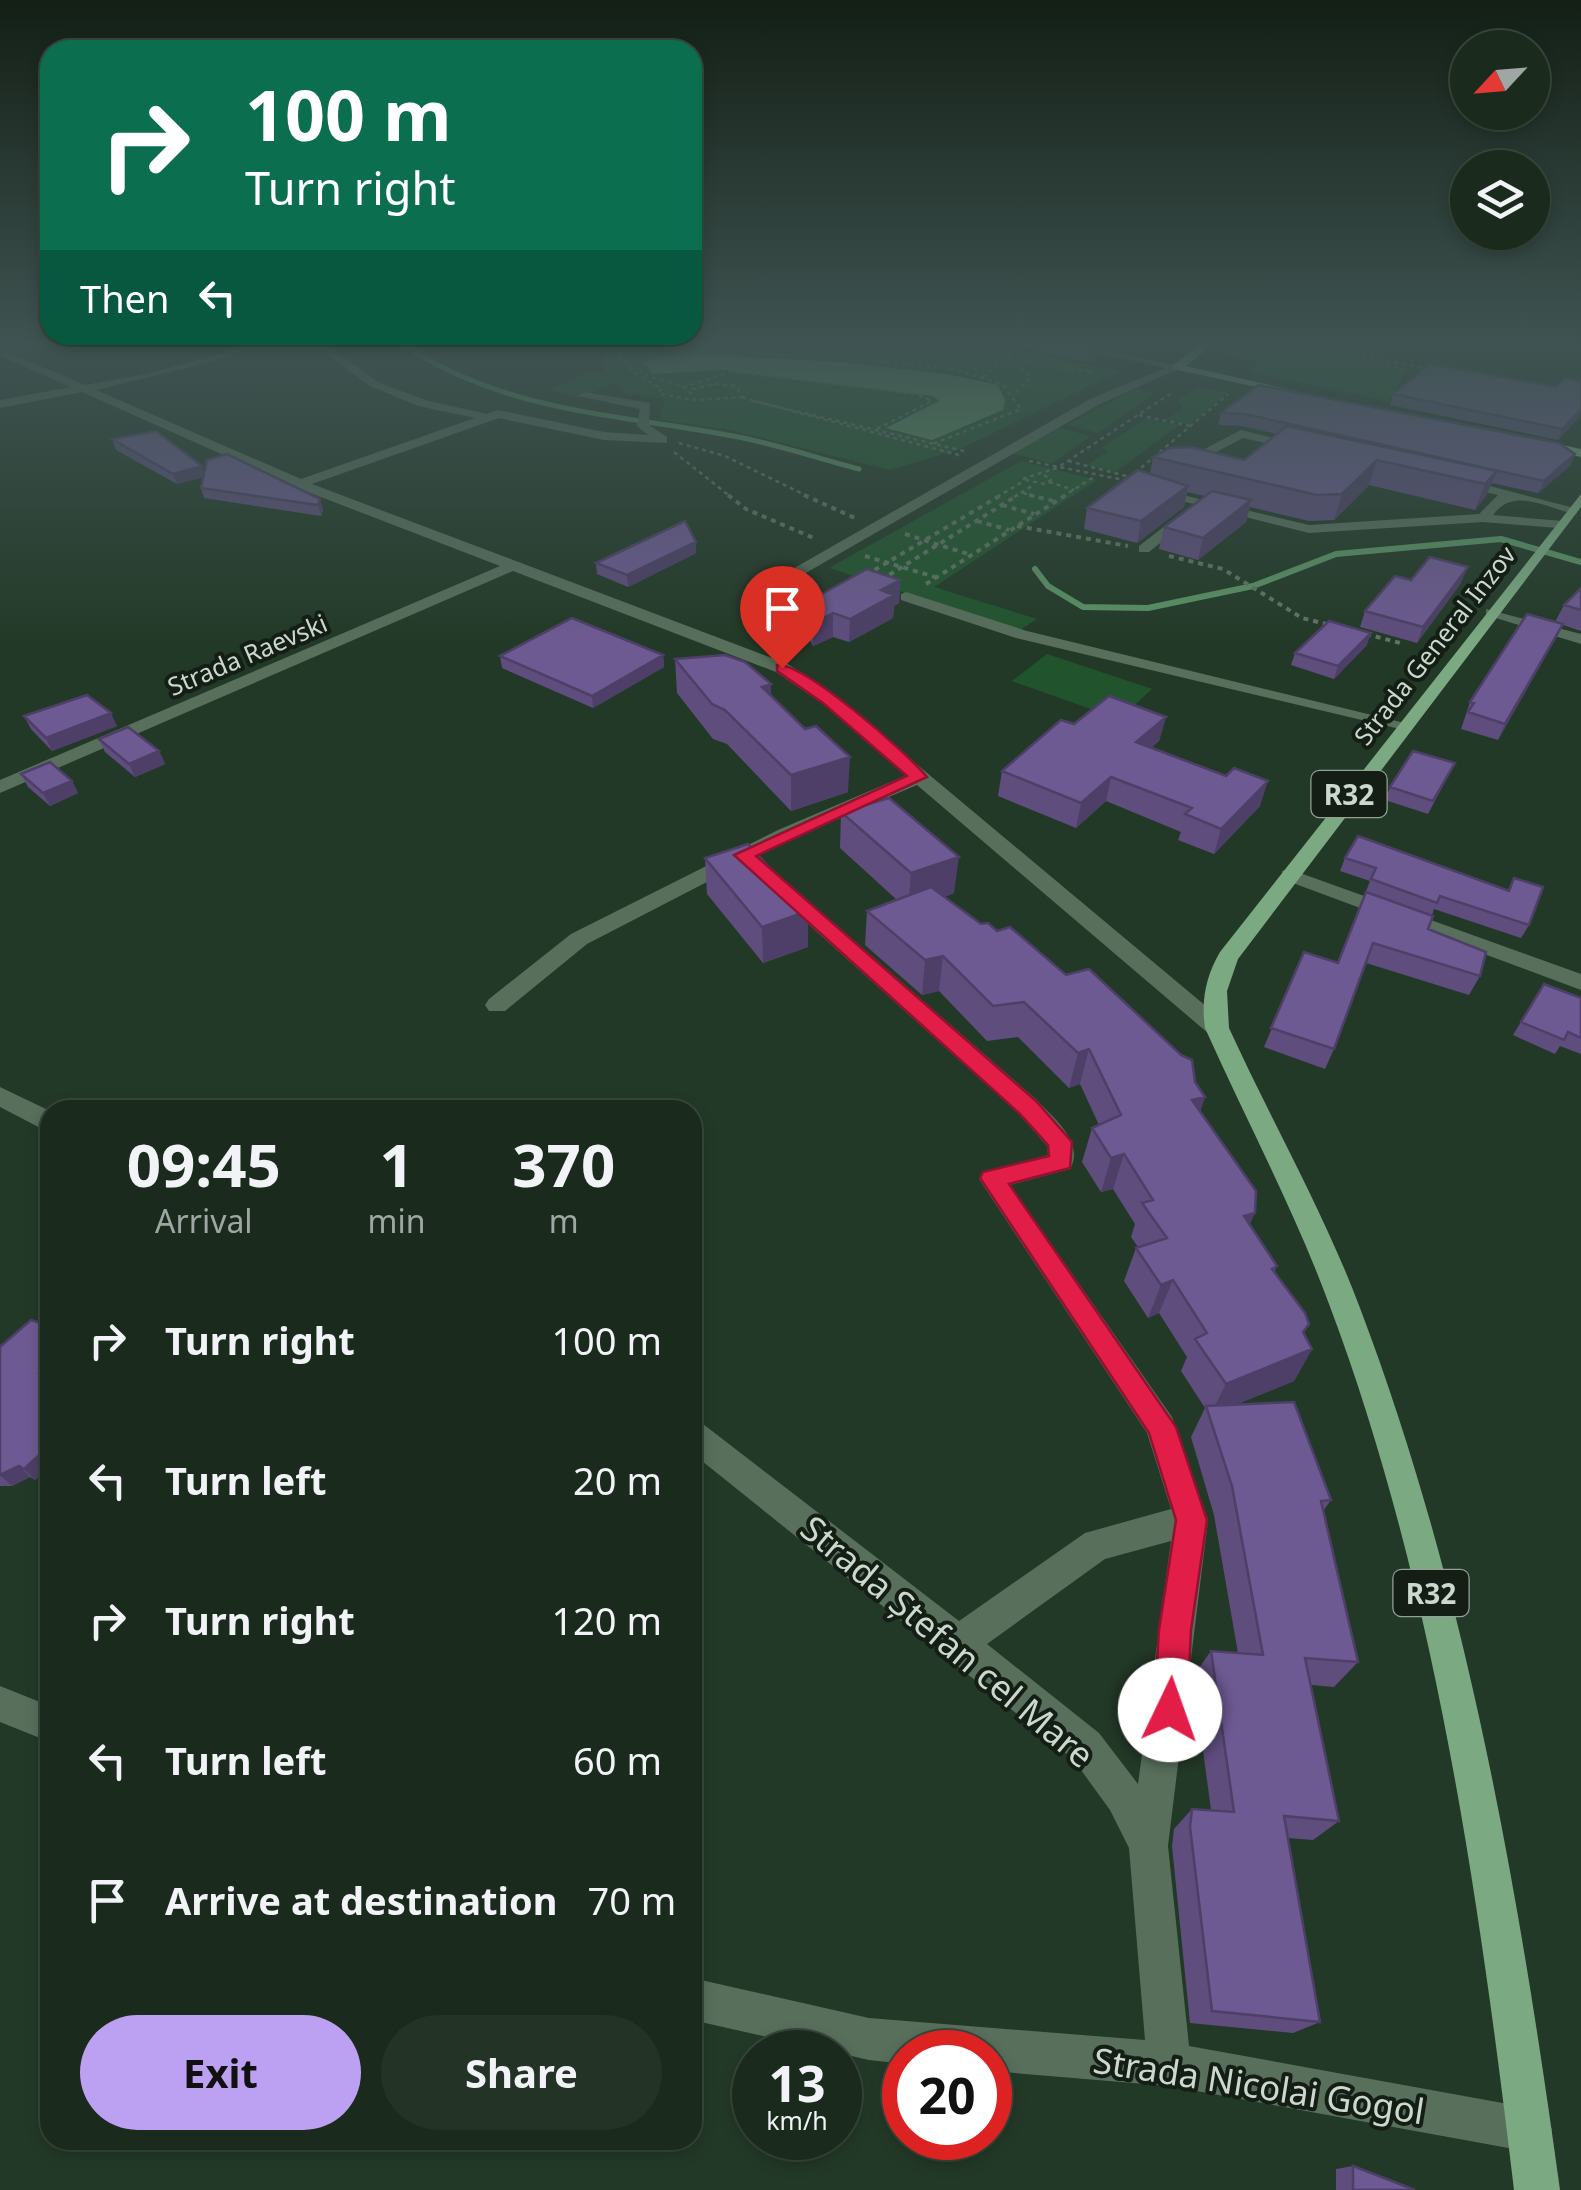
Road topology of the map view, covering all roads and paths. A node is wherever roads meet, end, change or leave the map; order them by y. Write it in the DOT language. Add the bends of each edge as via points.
graph roads {
  1 [pos="210,444"];
  2 [pos="407,444"];
  3 [pos="668,444"];
  4 [pos="683,444"];
  5 [pos="918,444"];
  6 [pos="940,444"];
  7 [pos="1019,444"];
  8 [pos="1093,444"];
  9 [pos="1167,444"];
  10 [pos="1221,444"];
  11 [pos="1291,444"];
  12 [pos="1541,444"];
  13 [pos="1310,448"];
  14 [pos="1581,453"];
  15 [pos="959,455"];
  16 [pos="994,458"];
  17 [pos="1067,461"];
  18 [pos="1056,468"];
  19 [pos="1172,469"];
  20 [pos="1044,475"];
  21 [pos="963,476"];
  22 [pos="1094,477"];
  23 [pos="1438,477"];
  24 [pos="1024,482"];
  25 [pos="1049,482"];
  26 [pos="300,484"];
  27 [pos="1034,484"];
  28 [pos="1140,484"];
  29 [pos="942,488"];
  30 [pos="1010,489"];
  31 [pos="1074,490"];
  32 [pos="1021,492"];
  33 [pos="1513,494"];
  34 [pos="988,501"];
  35 [pos="1055,502"];
  36 [pos="1576,503"];
  37 [pos="916,504"];
  38 [pos="1001,505"];
  39 [pos="1201,505"];
  40 [pos="1035,514"];
  41 [pos="962,517"];
  42 [pos="1484,518"];
  43 [pos="976,521"];
  44 [pos="1558,524"];
  45 [pos="877,526"];
  46 [pos="1010,530"];
  47 [pos="923,540"];
  48 [pos="938,544"];
  49 [pos="839,548"];
  50 [pos="1144,549"];
  51 [pos="971,555"];
  52 [pos="886,563"];
  53 [pos="514,564"];
  54 [pos="901,567"];
  55 [pos="1223,569"];
  56 [pos="935,578"];
  57 [pos="872,586"];
  58 [pos="766,590"];
  59 [pos="906,596"];
  60 [pos="1492,612"];
  61 [pos="1336,626"];
  62 [pos="1353,631"];
  63 [pos="1581,639"];
  64 [pos="1404,644"];
  65 [pos="1404,724"];
  66 [pos="918,777"];
  67 [pos="0,788"];
  68 [pos="744,855"];
  69 [pos="1289,875"];
  70 [pos="1581,982"];
  71 [pos="498,1005"];
  72 [pos="1216,1028"];
  73 [pos="0,1096"];
  74 [pos="40,1118"];
  75 [pos="702,1442"];
  76 [pos="1192,1520"];
  77 [pos="958,1643"];
  78 [pos="0,1704"];
  79 [pos="40,1720"];
  80 [pos="1148,1846"];
  81 [pos="702,2001"];
  82 [pos="1170,2064"];
  83 [pos="1530,2130"];
  84 [pos="1537,2190"];
  1 -- 26 [label="street"];
  2 -- 26 [label="street"];
  3 -- 49 [label="path" via="746,510"];
  4 -- 45 [label="path" via="716,451 814,503"];
  5 -- 15 [label="path"];
  6 -- 16 [label="path"];
  7 -- 16 [label="street"];
  8 -- 17 [label="path"];
  9 -- 28 [label="path" via="1146,461"];
  10 -- 19 [label="street"];
  11 -- 13 [label="street"];
  12 -- 14 [label="main road"];
  16 -- 18 [label="path"];
  16 -- 21 [label="street"];
  17 -- 18 [label="path"];
  17 -- 28 [label="path"];
  18 -- 20 [label="path"];
  18 -- 22 [label="path"];
  20 -- 24 [label="path" via="1028,474"];
  20 -- 25 [label="path"];
  21 -- 29 [label="street"];
  21 -- 30 [label="path"];
  22 -- 28 [label="path"];
  22 -- 31 [label="path"];
  23 -- 33 [label="street"];
  24 -- 27 [label="path"];
  24 -- 30 [label="path"];
  25 -- 27 [label="path"];
  25 -- 31 [label="path"];
  26 -- 53 [label="street"];
  27 -- 32 [label="path"];
  28 -- 39 [label="street"];
  29 -- 34 [label="path"];
  29 -- 37 [label="street"];
  30 -- 32 [label="path"];
  30 -- 34 [label="path"];
  31 -- 35 [label="path"];
  32 -- 35 [label="path"];
  32 -- 38 [label="path"];
  33 -- 36 [label="street"];
  33 -- 42 [label="street" via="1498,499"];
  34 -- 38 [label="path"];
  34 -- 41 [label="path"];
  35 -- 40 [label="path"];
  36 -- 44 [label="main road, Strada General Inzov / R32"];
  37 -- 41 [label="path"];
  37 -- 45 [label="street"];
  38 -- 40 [label="path"];
  38 -- 43 [label="path"];
  39 -- 42 [label="street" via="1309,529"];
  39 -- 50 [label="street"];
  40 -- 46 [label="path"];
  41 -- 43 [label="path"];
  41 -- 47 [label="path"];
  42 -- 44 [label="street"];
  43 -- 46 [label="path"];
  43 -- 48 [label="path"];
  44 -- 60 [label="main road, Strada General Inzov / R32"];
  45 -- 47 [label="path"];
  45 -- 49 [label="street"];
  46 -- 51 [label="path"];
  47 -- 48 [label="path"];
  47 -- 52 [label="path"];
  48 -- 51 [label="path"];
  48 -- 54 [label="path"];
  49 -- 52 [label="path"];
  49 -- 58 [label="street"];
  51 -- 56 [label="path"];
  52 -- 54 [label="path"];
  52 -- 57 [label="path" via="856,580"];
  53 -- 66 [label="street" via="782,668"];
  53 -- 67 [label="street, Strada Raevski"];
  54 -- 56 [label="path"];
  54 -- 57 [label="path"];
  55 -- 61 [label="path" via="1302,618"];
  56 -- 59 [label="path"];
  57 -- 59 [label="path"];
  59 -- 65 [label="street" via="1022,635"];
  60 -- 63 [label="street"];
  60 -- 65 [label="main road, Strada General Inzov / R32"];
  62 -- 64 [label="path"];
  65 -- 69 [label="main road, Strada General Inzov / R32"];
  66 -- 68 [label="street"];
  66 -- 72 [label="street"];
  68 -- 71 [label="street" via="579,938"];
  68 -- 76 [label="street" via="1060,1142 1061,1162 992,1178 1162,1427"];
  69 -- 70 [label="street"];
  69 -- 72 [label="main road, Strada General Inzov / R32" via="1217,978"];
  72 -- 83 [label="main road, R32" via="1358,1342 1420,1543 1480,1800"];
  73 -- 74 [label="street"];
  75 -- 77 [label="street, Strada Ștefan cel Mare"];
  76 -- 77 [label="street" via="1097,1545"];
  76 -- 80 [label="street"];
  77 -- 80 [label="street, Strada Ștefan cel Mare" via="1086,1746 1124,1796"];
  78 -- 79 [label="street"];
  80 -- 82 [label="street, Strada Ștefan cel Mare"];
  81 -- 82 [label="street, Strada Nicolai Gogol" via="869,2038"];
  82 -- 83 [label="street, Strada Nicolai Gogol"];
  83 -- 84 [label="main road, R32"];
}
